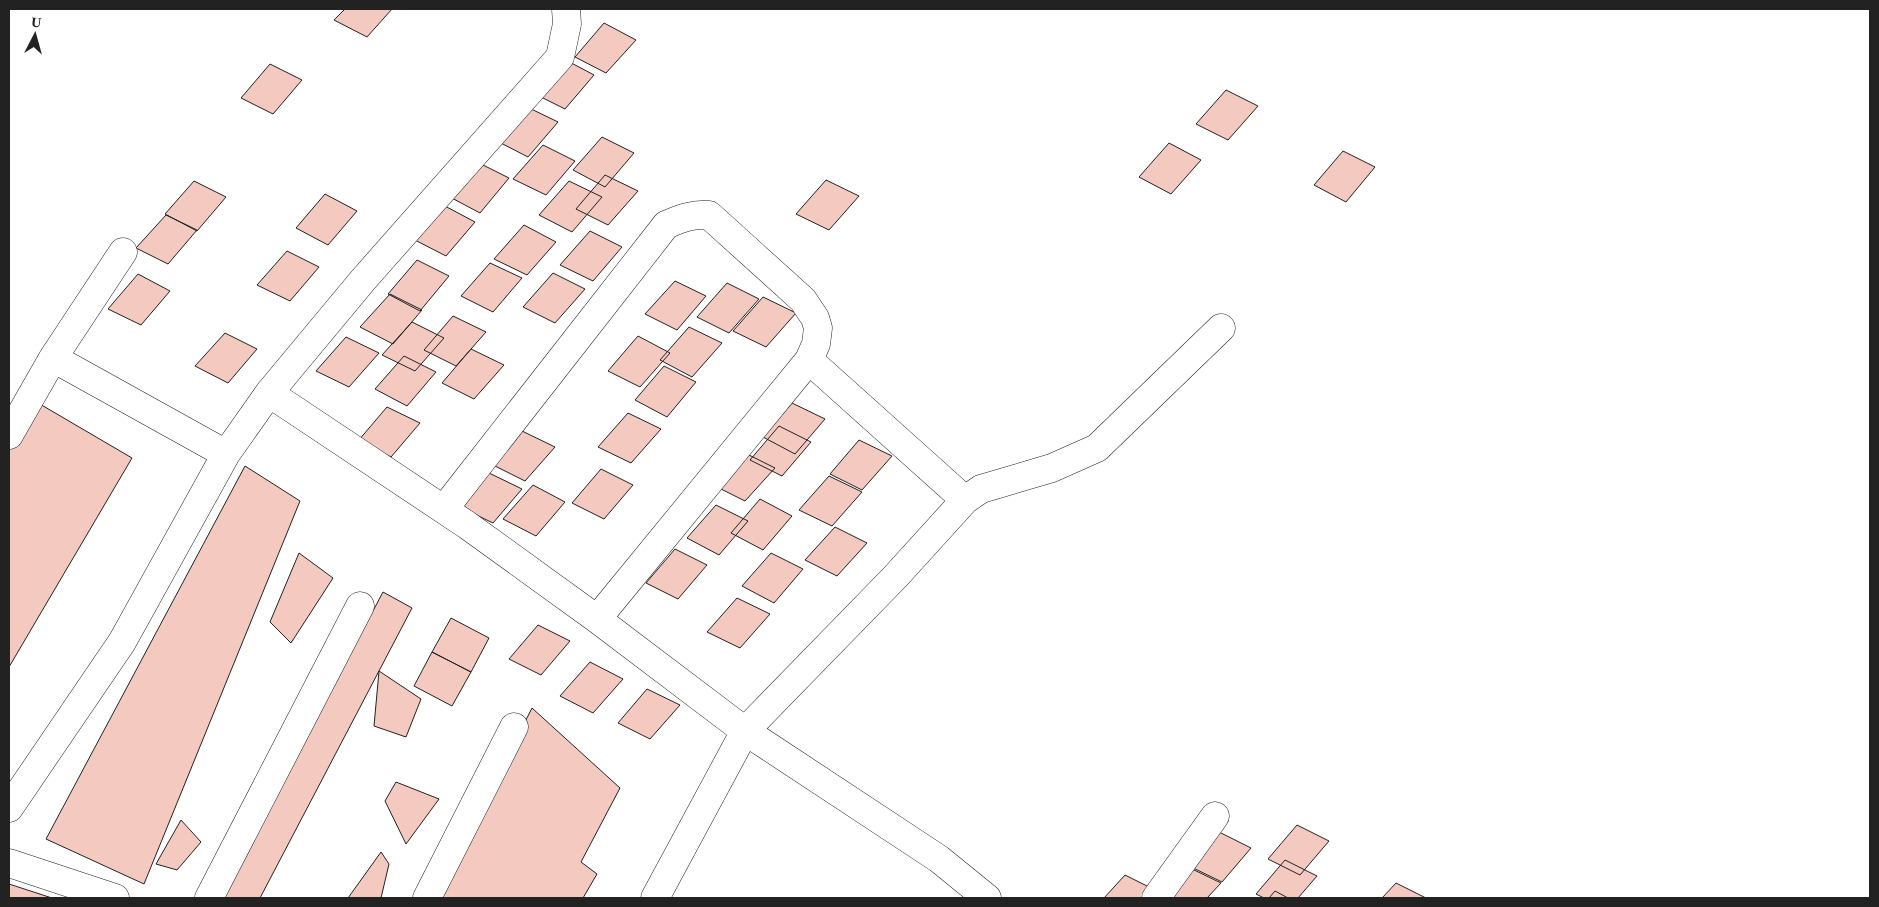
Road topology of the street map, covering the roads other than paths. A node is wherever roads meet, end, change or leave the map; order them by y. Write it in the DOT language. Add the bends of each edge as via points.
graph roads {
  1 [pos="566,9"];
  2 [pos="123,252"];
  3 [pos="1221,328"];
  4 [pos="53,358"];
  5 [pos="809,360"];
  6 [pos="269,393"];
  7 [pos="9,435"];
  8 [pos="226,454"];
  9 [pos="965,500"];
  10 [pos="444,509"];
  11 [pos="360,606"];
  12 [pos="597,619"];
  13 [pos="514,727"];
  14 [pos="745,731"];
  15 [pos="9,808"];
  16 [pos="1215,816"];
  17 [pos="9,863"];
  18 [pos="115,898"];
  19 [pos="209,898"];
  20 [pos="427,898"];
  21 [pos="656,898"];
  22 [pos="987,898"];
  23 [pos="1156,898"];
  1 -- 6 [label="street" via="567,24 560,57 363,280"];
  2 -- 4 [label="street"];
  3 -- 9 [label="street" via="1096,448 1052,468 981,489"];
  4 -- 7 [label="street"];
  4 -- 8 [label="street"];
  5 -- 9 [label="street"];
  5 -- 10 [label="street" via="818,328 802,300 709,215 682,217 666,225"];
  5 -- 12 [label="street"];
  6 -- 8 [label="street"];
  6 -- 10 [label="street"];
  8 -- 15 [label="street" via="122,642"];
  9 -- 14 [label="street"];
  10 -- 12 [label="street"];
  11 -- 19 [label="street"];
  12 -- 14 [label="street"];
  13 -- 20 [label="street"];
  14 -- 21 [label="street"];
  14 -- 22 [label="street" via="939,860"];
  16 -- 23 [label="street"];
  17 -- 18 [label="street"];
}
